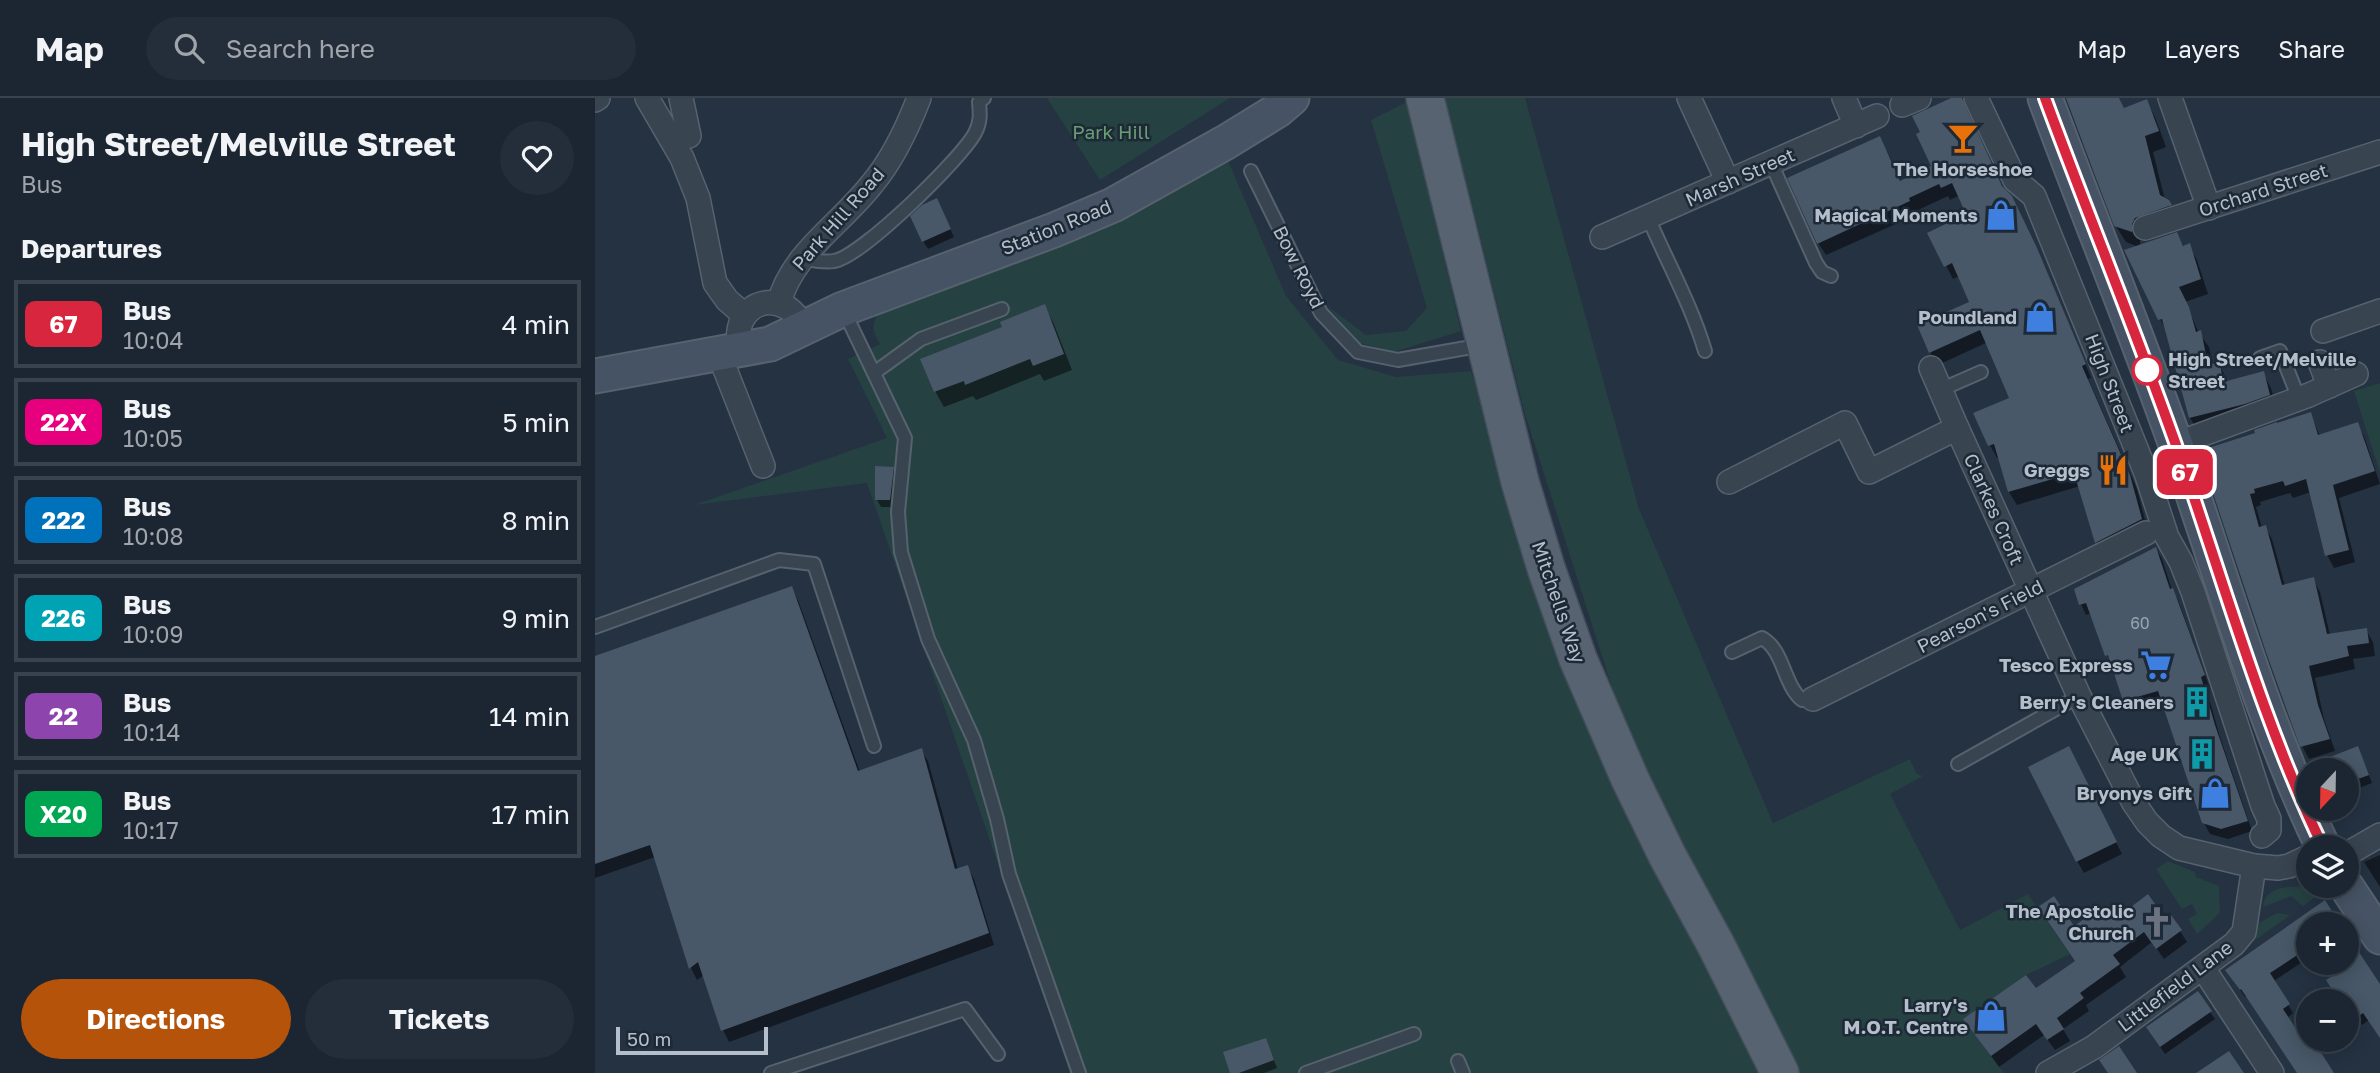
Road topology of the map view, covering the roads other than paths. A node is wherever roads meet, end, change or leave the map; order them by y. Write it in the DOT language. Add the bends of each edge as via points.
graph roads {
  1 [pos="647,98"];
  2 [pos="681,98"];
  3 [pos="919,98"];
  4 [pos="984,98"];
  5 [pos="1292,98"];
  6 [pos="1425,98"];
  7 [pos="1689,98"];
  8 [pos="1844,98"];
  9 [pos="1973,98"];
  10 [pos="2045,98"];
  11 [pos="2170,98"];
  12 [pos="689,136"];
  13 [pos="2380,152"];
  14 [pos="1771,163"];
  15 [pos="1251,171"];
  16 [pos="1728,182"];
  17 [pos="2209,208"];
  18 [pos="1648,217"];
  19 [pos="2145,228"];
  20 [pos="1602,237"];
  21 [pos="801,258"];
  22 [pos="1831,276"];
  23 [pos="779,303"];
  24 [pos="843,309"];
  25 [pos="1002,309"];
  26 [pos="2380,311"];
  27 [pos="744,314"];
  28 [pos="805,327"];
  29 [pos="2337,334"];
  30 [pos="1485,344"];
  31 [pos="1705,351"];
  32 [pos="730,352"];
  33 [pos="2260,358"];
  34 [pos="2320,362"];
  35 [pos="1931,368"];
  36 [pos="1981,372"];
  37 [pos="874,373"];
  38 [pos="2356,374"];
  39 [pos="595,376"];
  40 [pos="2329,386"];
  41 [pos="1940,390"];
  42 [pos="2299,399"];
  43 [pos="1957,428"];
  44 [pos="2176,444"];
  45 [pos="763,466"];
  46 [pos="1729,482"];
  47 [pos="2146,533"];
  48 [pos="2030,591"];
  49 [pos="595,627"];
  50 [pos="1732,652"];
  51 [pos="2079,696"];
  52 [pos="1814,699"];
  53 [pos="874,746"];
  54 [pos="1958,764"];
  55 [pos="2317,835"];
  56 [pos="2380,835"];
  57 [pos="2262,836"];
  58 [pos="2359,847"];
  59 [pos="2296,863"];
  60 [pos="2254,866"];
  61 [pos="2354,898"];
  62 [pos="2380,937"];
  63 [pos="2203,968"];
  64 [pos="1414,1034"];
  65 [pos="999,1054"];
  66 [pos="771,1073"];
  67 [pos="1079,1073"];
  68 [pos="1306,1073"];
  69 [pos="1780,1073"];
  70 [pos="2048,1073"];
  71 [pos="2272,1073"];
  1 -- 27 [label="street" via="682,158 698,198 715,282"];
  2 -- 12 [label="street"];
  3 -- 21 [label="street, Park Hill Road" via="893,154 872,185"];
  4 -- 21 [label="lane" via="979,102 975,134 953,161 857,251 834,261"];
  5 -- 24 [label="street, Station Road" via="1136,193 1054,230"];
  6 -- 30 [label="main road, Mitchells Way"];
  7 -- 16 [label="street"];
  8 -- 14 [label="street, Marsh Street" via="1867,121"];
  9 -- 57 [label="street, High Street" via="2017,183 2034,196 2146,473 2167,537 2185,572 2269,819 2269,830"];
  10 -- 44 [label="street, High Street"];
  11 -- 17 [label="street"];
  13 -- 17 [label="street, Orchard Street"];
  14 -- 16 [label="street, Marsh Street"];
  14 -- 22 [label="lane" via="1816,263"];
  15 -- 30 [label="lane, Bow Royd" via="1321,313 1358,352 1398,360"];
  16 -- 18 [label="street, Marsh Street"];
  17 -- 19 [label="street, Orchard Street"];
  18 -- 20 [label="street, Marsh Street"];
  18 -- 31 [label="lane" via="1694,315"];
  21 -- 23 [label="street, Park Hill Road"];
  23 -- 27 [label="street"];
  23 -- 28 [label="street" via="790,308"];
  24 -- 28 [label="street, Station Road"];
  24 -- 37 [label="lane"];
  25 -- 37 [label="lane" via="921,339"];
  26 -- 29 [label="street"];
  27 -- 32 [label="street"];
  28 -- 32 [label="street, Station Road" via="771,344"];
  30 -- 69 [label="main road, Mitchells Way" via="1531,519 1578,660 1648,817"];
  32 -- 39 [label="street, Station Road"];
  32 -- 45 [label="street"];
  33 -- 42 [label="lane" via="2280,351"];
  34 -- 40 [label="street"];
  35 -- 41 [label="street, Clarkes Croft"];
  36 -- 41 [label="lane"];
  37 -- 67 [label="lane" via="905,438 898,512 901,552 928,639 974,740 1009,873"];
  38 -- 40 [label="street"];
  40 -- 42 [label="street"];
  41 -- 43 [label="street, Clarkes Croft"];
  42 -- 44 [label="street"];
  43 -- 46 [label="street, Clarkes Croft" via="1869,472 1845,424"];
  43 -- 48 [label="street, Clarkes Croft"];
  44 -- 55 [label="street, High Street" via="2272,731"];
  47 -- 48 [label="street, Pearson's Field"];
  48 -- 51 [label="street, Clarkes Croft"];
  48 -- 52 [label="street, Pearson's Field"];
  49 -- 53 [label="lane" via="779,560 814,564"];
  50 -- 52 [label="lane" via="1762,638 1772,644 1796,695 1802,700"];
  51 -- 54 [label="lane"];
  51 -- 60 [label="street, Clarkes Croft" via="2134,803 2161,836 2179,848"];
  56 -- 58 [label="street"];
  59 -- 60 [label="street, Clarkes Croft" via="2278,868"];
  60 -- 63 [label="street, Littlefield Lane" via="2243,932"];
  61 -- 62 [label="street"];
  63 -- 70 [label="street, Littlefield Lane"];
  63 -- 71 [label="street"];
  64 -- 68 [label="lane"];
  65 -- 66 [label="lane" via="965,1009"];
}
